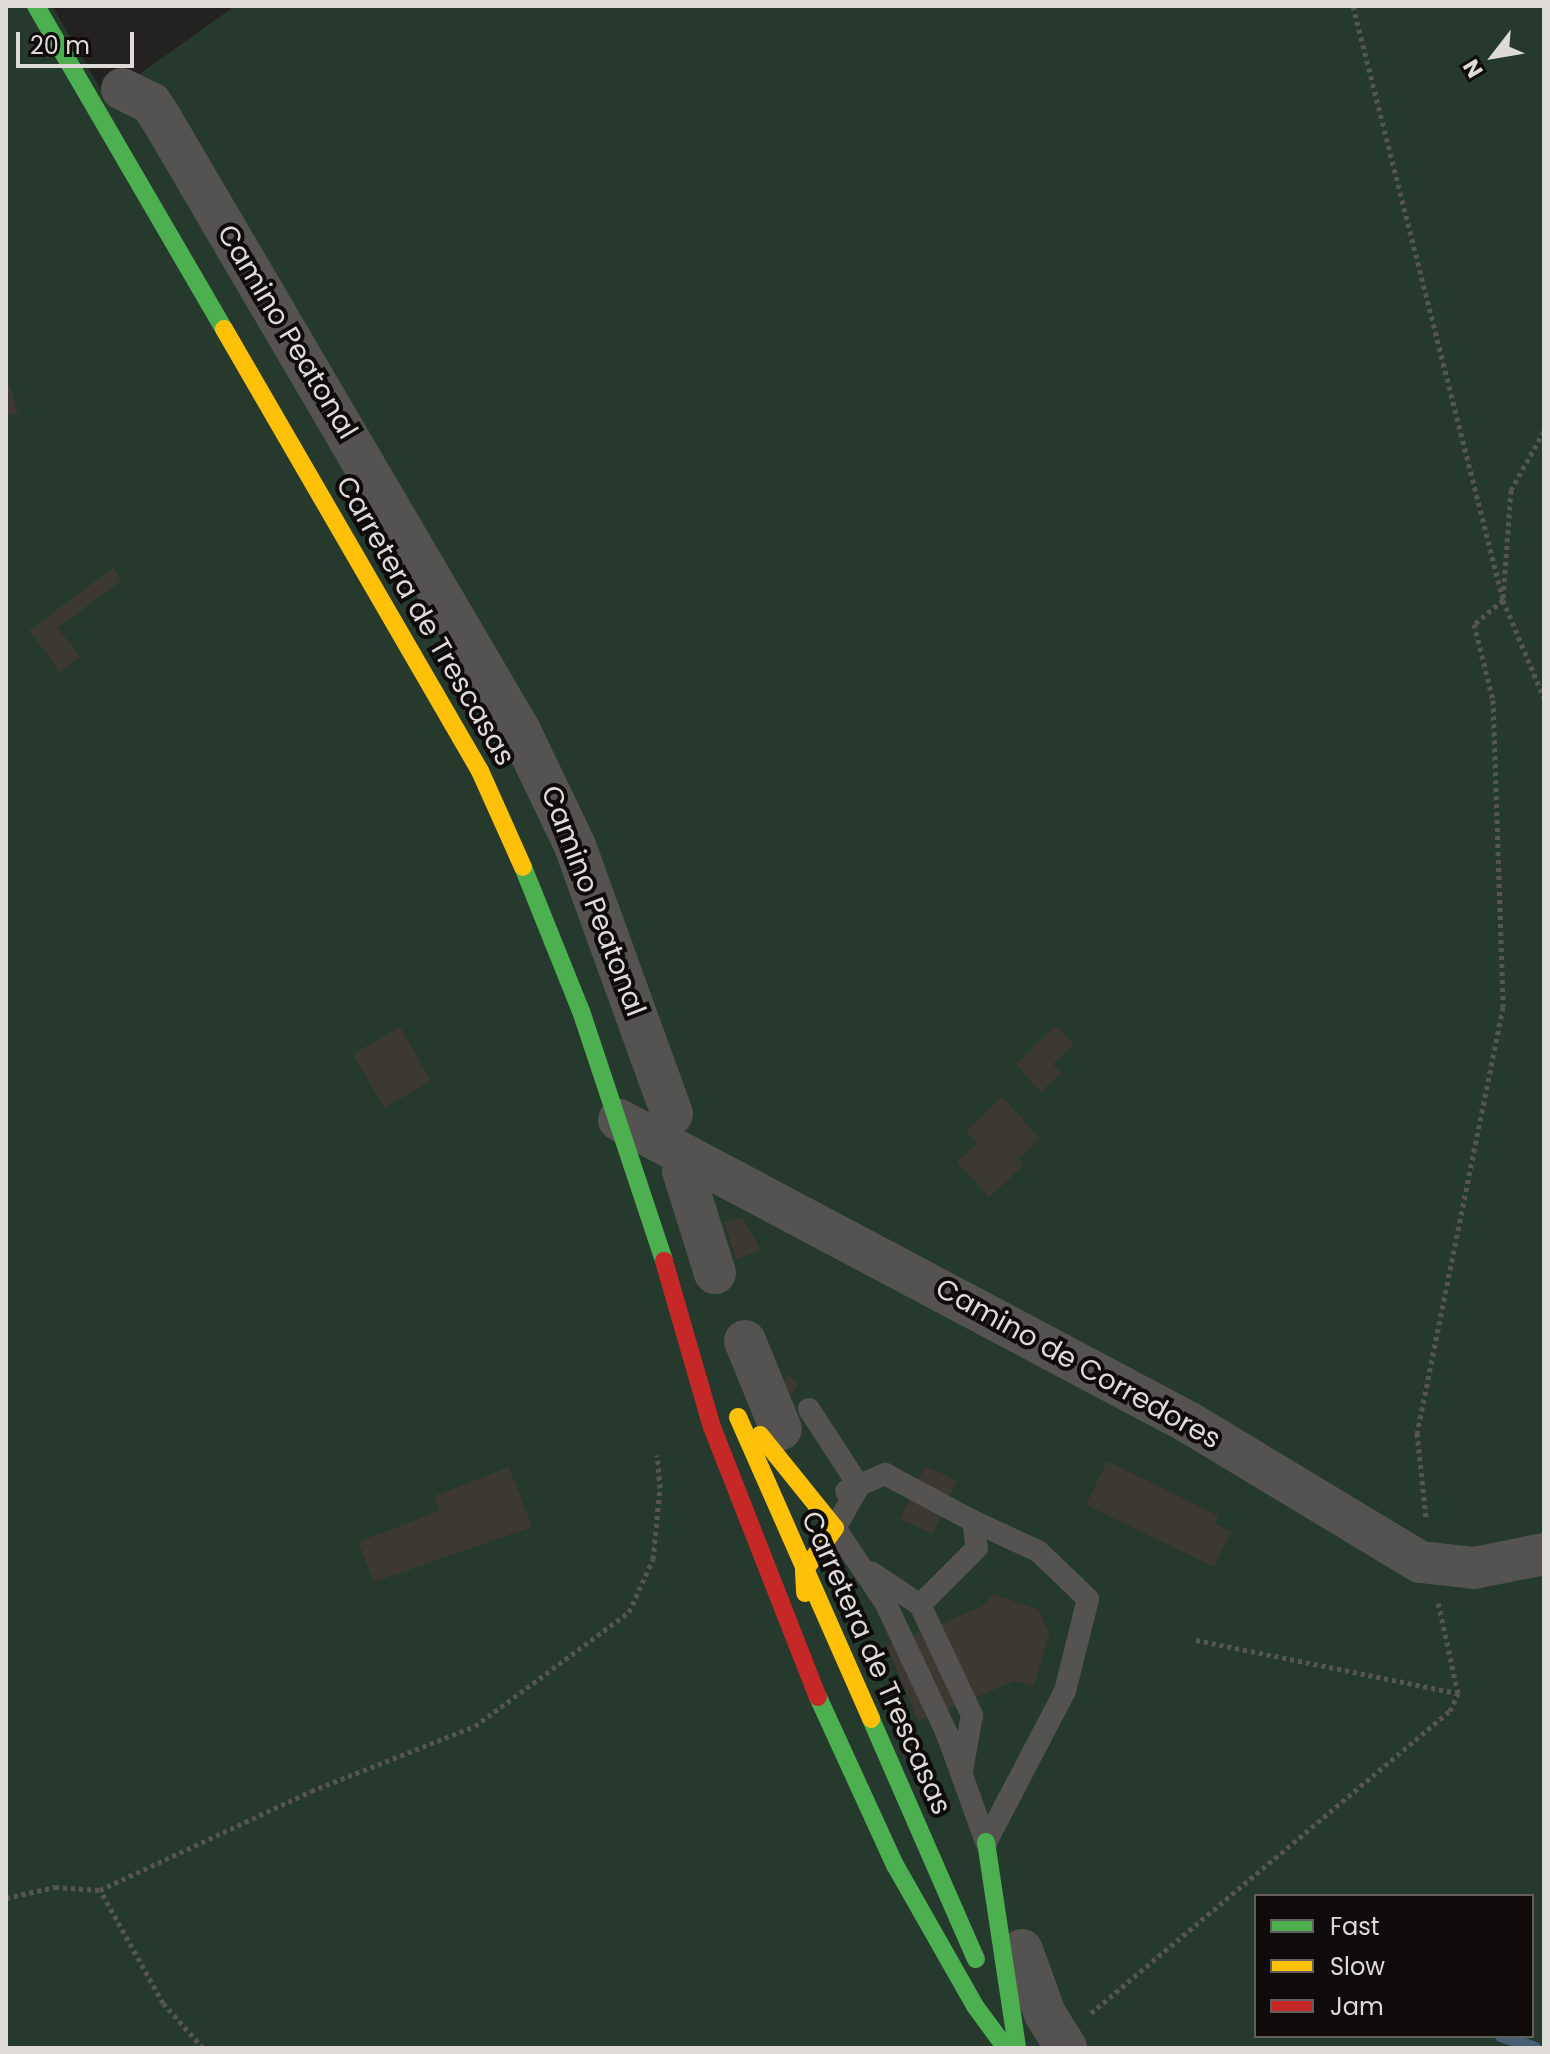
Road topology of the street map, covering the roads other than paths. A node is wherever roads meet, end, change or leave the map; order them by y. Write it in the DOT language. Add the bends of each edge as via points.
graph roads {
  1 [pos="36,6"];
  2 [pos="122,89"];
  3 [pos="672,1114"];
  4 [pos="619,1120"];
  5 [pos="683,1171"];
  6 [pos="715,1273"];
  7 [pos="678,1304"];
  8 [pos="745,1341"];
  9 [pos="725,1389"];
  10 [pos="795,1419"];
  11 [pos="859,1486"];
  12 [pos="818,1503"];
  13 [pos="973,1521"];
  14 [pos="835,1528"];
  15 [pos="1544,1554"];
  16 [pos="860,1565"];
  17 [pos="804,1571"];
  18 [pos="920,1605"];
  19 [pos="961,1772"];
  20 [pos="855,1781"];
  21 [pos="986,1842"];
  22 [pos="1022,1950"];
  23 [pos="1063,2043"];
  24 [pos="1006,2048"];
  25 [pos="1017,2048"];
  1 -- 4 [label="street, Carretera de Trescasas" via="480,771 581,1011"];
  2 -- 3 [label="street, Camino Peatonal" via="151,103 162,120 520,731 575,846"];
  4 -- 7 [label="street, Carretera de Trescasas"];
  4 -- 15 [label="street, Camino de Corredores" via="1188,1422 1420,1562 1474,1568"];
  5 -- 6 [label="street"];
  7 -- 9 [label="street, Carretera de Trescasas"];
  7 -- 20 [label="street, Carretera de Trescasas" via="712,1427"];
  8 -- 10 [label="street"];
  9 -- 12 [label="street"];
  9 -- 17 [label="street, Carretera de Trescasas"];
  10 -- 11 [label="lane"];
  11 -- 12 [label="lane"];
  11 -- 13 [label="lane" via="885,1474"];
  11 -- 14 [label="lane"];
  12 -- 14 [label="street"];
  13 -- 18 [label="lane" via="977,1548"];
  13 -- 21 [label="lane" via="1038,1551 1088,1599 1065,1691"];
  14 -- 16 [label="lane"];
  14 -- 17 [label="street"];
  16 -- 18 [label="lane"];
  16 -- 19 [label="lane" via="885,1602"];
  17 -- 20 [label="street" via="803,1611 847,1720"];
  17 -- 25 [label="street, Carretera de Trescasas"];
  18 -- 19 [label="lane" via="972,1715"];
  19 -- 21 [label="lane"];
  20 -- 24 [label="street, Carretera de Trescasas" via="939,1945"];
  21 -- 25 [label="street"];
  22 -- 23 [label="street" via="1045,2014"];
}
